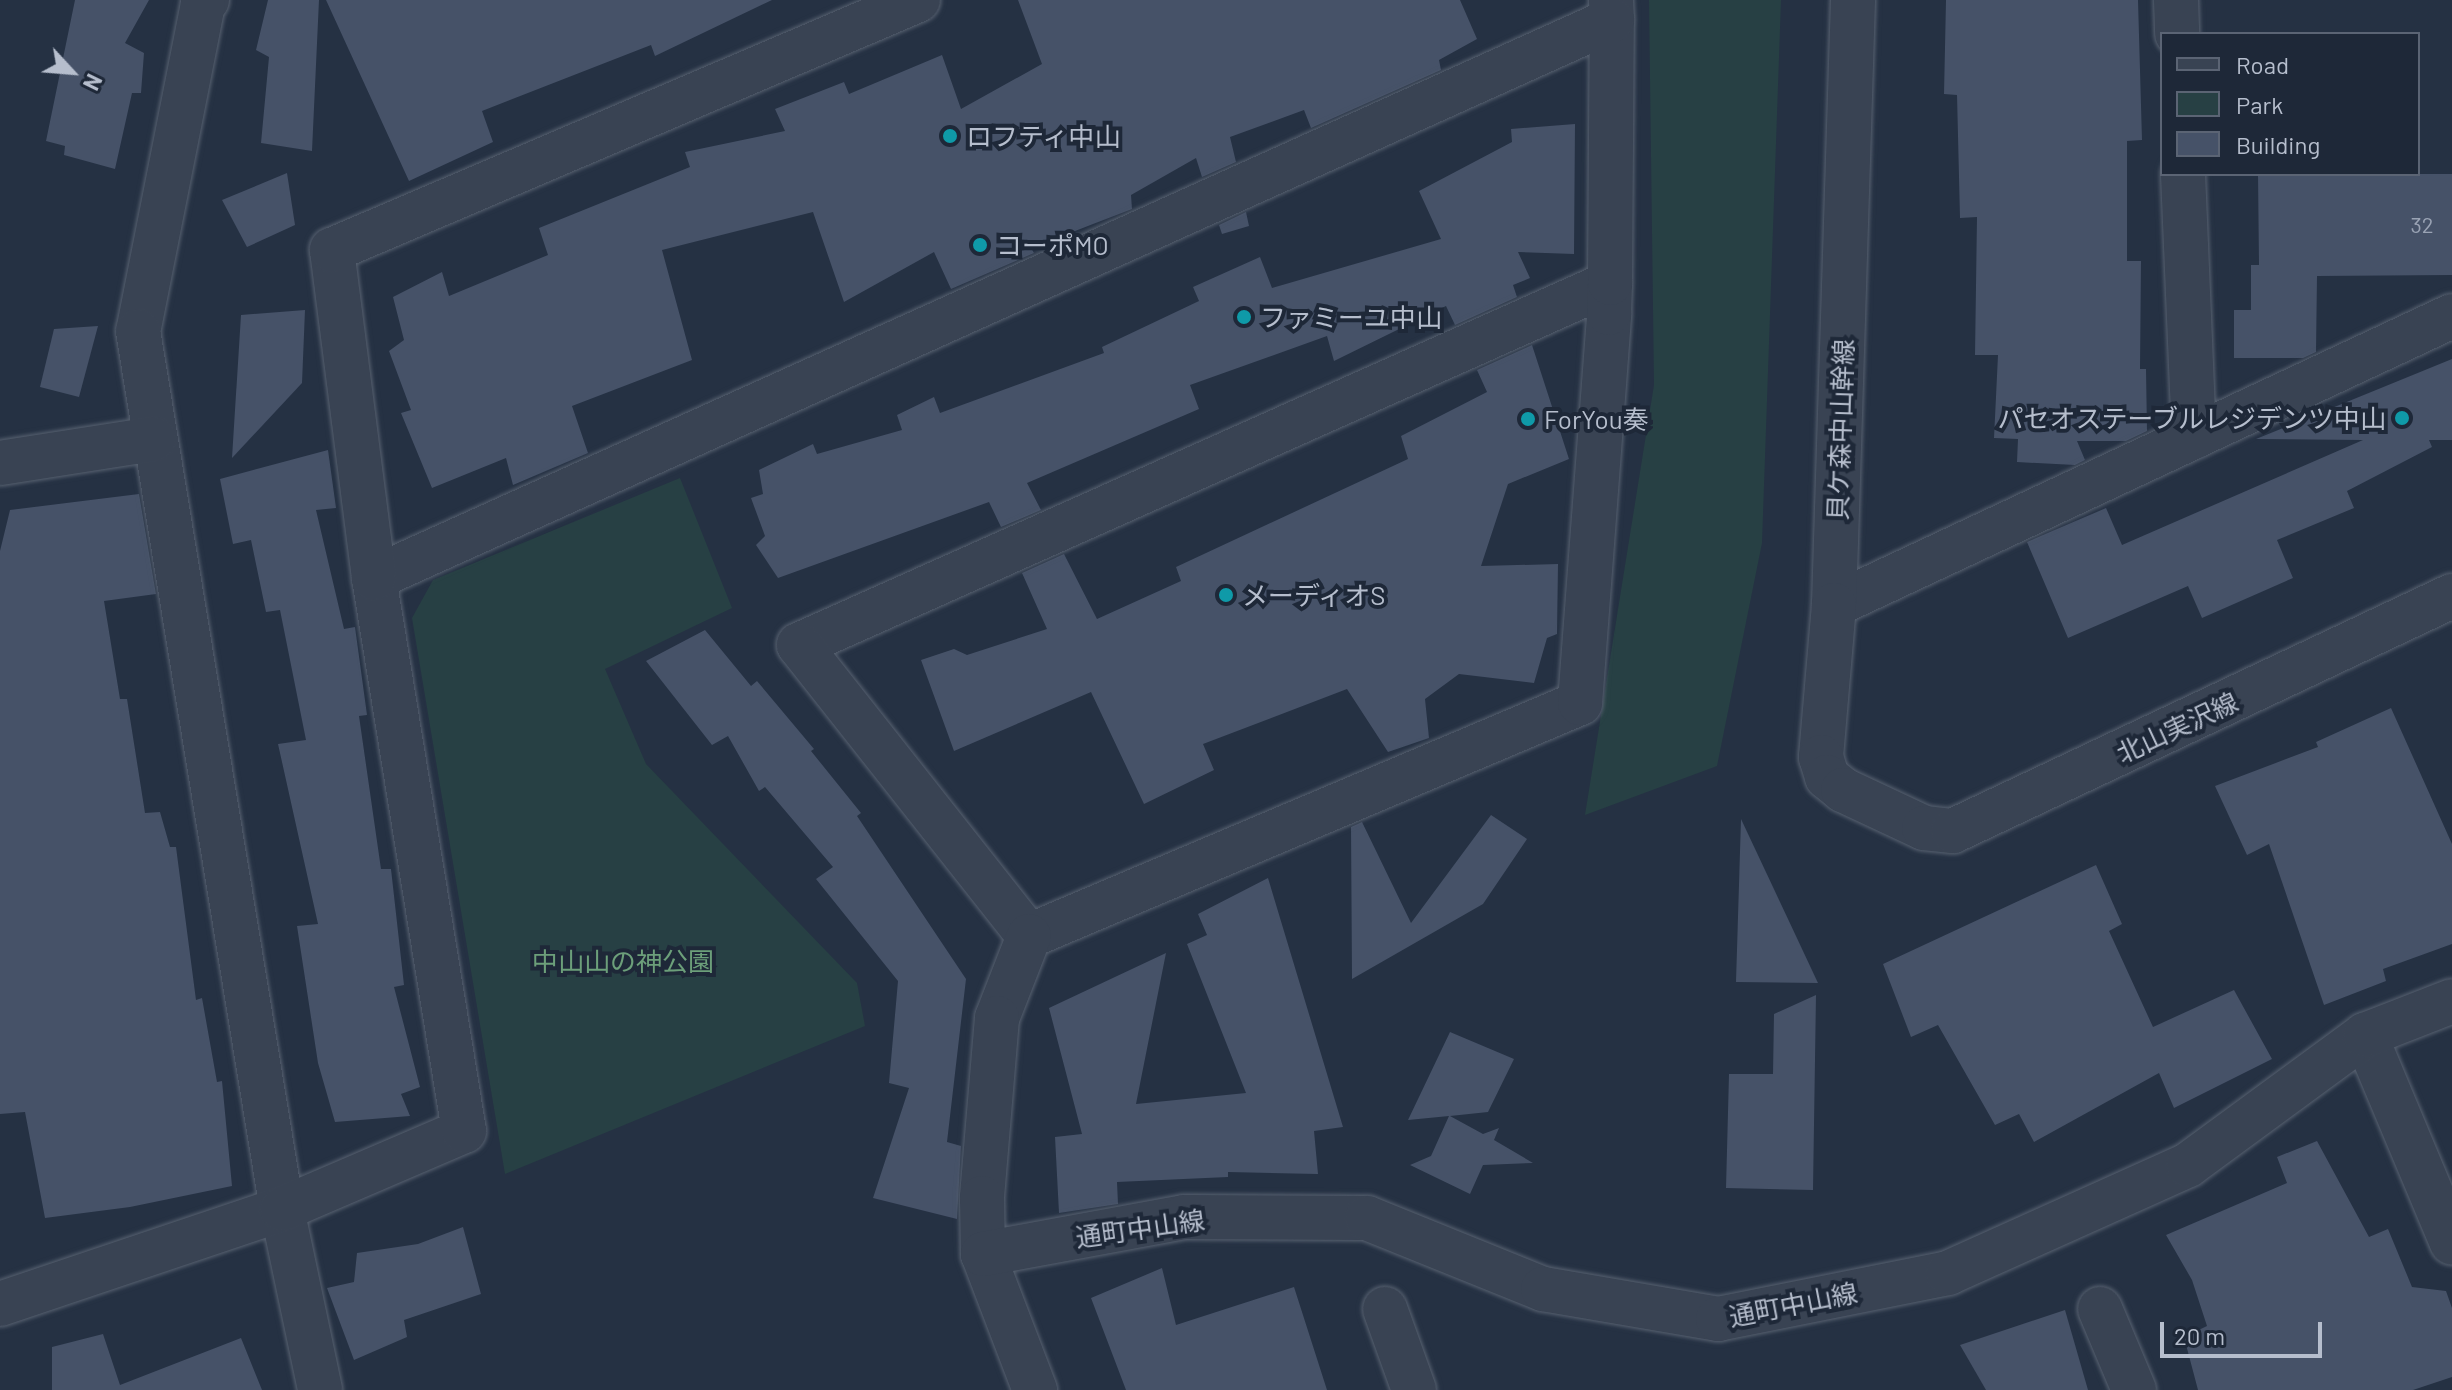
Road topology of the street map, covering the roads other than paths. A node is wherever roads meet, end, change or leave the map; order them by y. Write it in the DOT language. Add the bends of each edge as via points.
graph roads {
  1 [pos="207,0"];
  2 [pos="918,0"];
  3 [pos="1853,0"];
  4 [pos="2176,0"];
  5 [pos="1612,10"];
  6 [pos="2177,32"];
  7 [pos="2183,176"];
  8 [pos="1610,283"];
  9 [pos="2452,316"];
  10 [pos="2194,437"];
  11 [pos="154,439"];
  12 [pos="0,463"];
  13 [pos="374,578"];
  14 [pos="2452,596"];
  15 [pos="1834,605"];
  16 [pos="1898,817"];
  17 [pos="1029,936"];
  18 [pos="2452,1001"];
  19 [pos="2365,1035"];
  20 [pos="282,1209"];
  21 [pos="2452,1243"];
  22 [pos="983,1254"];
  23 [pos="0,1304"];
  24 [pos="1385,1309"];
  25 [pos="2100,1309"];
  26 [pos="320,1390"];
  27 [pos="1035,1390"];
  28 [pos="1414,1390"];
  29 [pos="2134,1390"];
  1 -- 11 [label="street" via="138,331"];
  2 -- 13 [label="street" via="332,250"];
  3 -- 15 [label="street, 貝ケ森中山幹線"];
  4 -- 6 [label="street"];
  5 -- 8 [label="street"];
  5 -- 13 [label="street"];
  7 -- 10 [label="street"];
  8 -- 17 [label="street" via="1580,703"];
  8 -- 17 [label="street" via="799,645"];
  9 -- 10 [label="street"];
  10 -- 15 [label="street"];
  11 -- 12 [label="street"];
  11 -- 20 [label="street"];
  13 -- 20 [label="street" via="464,1131"];
  14 -- 16 [label="street, 北山実沢線" via="1953,831 1924,828"];
  15 -- 16 [label="street, 貝ケ森中山幹線" via="1821,757 1827,777"];
  17 -- 22 [label="street" via="997,1018 982,1198"];
  18 -- 19 [label="street, 通町中山線"];
  19 -- 21 [label="street"];
  19 -- 22 [label="street, 通町中山線" via="2188,1165 1948,1273 1718,1319 1543,1289 1367,1218 1184,1217"];
  20 -- 23 [label="street"];
  20 -- 26 [label="street"];
  22 -- 27 [label="street"];
  24 -- 28 [label="street"];
  25 -- 29 [label="street"];
}
